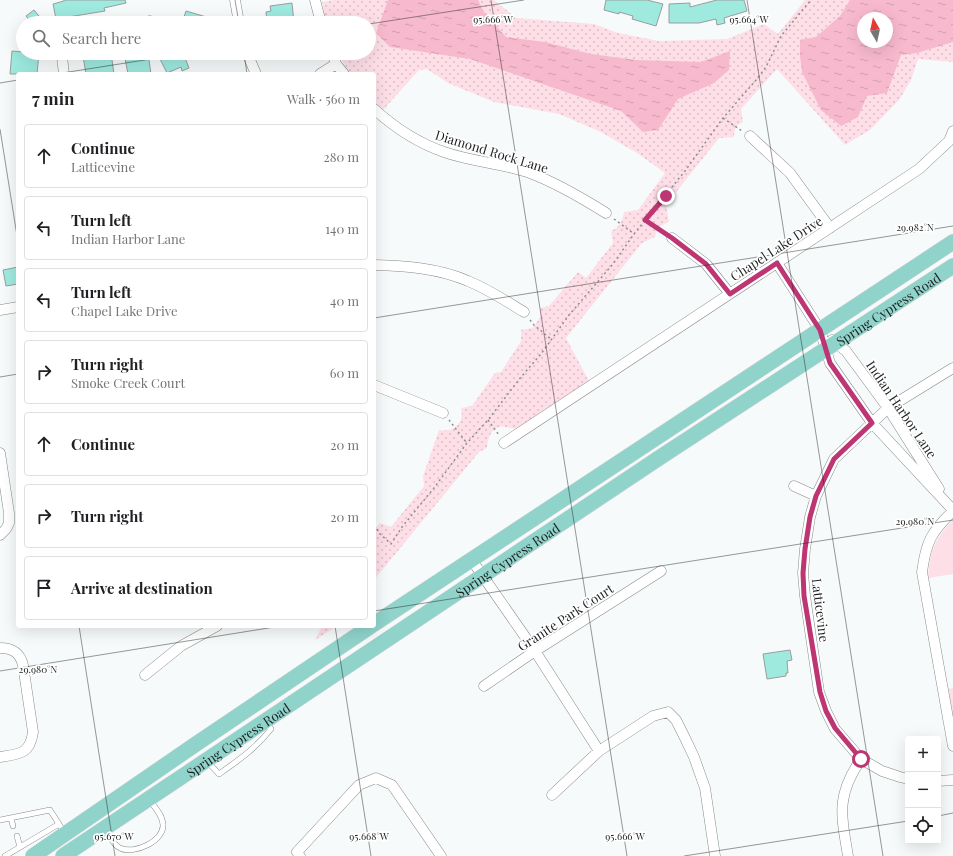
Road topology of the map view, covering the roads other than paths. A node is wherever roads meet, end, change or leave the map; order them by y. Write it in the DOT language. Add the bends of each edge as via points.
graph roads {
  1 [pos="235,0"];
  2 [pos="315,0"];
  3 [pos="238,16"];
  4 [pos="319,16"];
  5 [pos="62,60"];
  6 [pos="251,60"];
  7 [pos="335,60"];
  8 [pos="336,64"];
  9 [pos="64,72"];
  10 [pos="255,72"];
  11 [pos="323,72"];
  12 [pos="342,72"];
  13 [pos="376,111"];
  14 [pos="953,131"];
  15 [pos="750,136"];
  16 [pos="606,213"];
  17 [pos="830,228"];
  18 [pos="672,238"];
  19 [pos="953,242"];
  20 [pos="777,263"];
  21 [pos="376,265"];
  22 [pos="953,266"];
  23 [pos="730,294"];
  24 [pos="16,307"];
  25 [pos="0,310"];
  26 [pos="524,312"];
  27 [pos="820,330"];
  28 [pos="830,346"];
  29 [pos="953,368"];
  30 [pos="376,386"];
  31 [pos="888,408"];
  32 [pos="443,413"];
  33 [pos="872,423"];
  34 [pos="651,440"];
  35 [pos="504,442"];
  36 [pos="0,453"];
  37 [pos="662,456"];
  38 [pos="794,486"];
  39 [pos="816,496"];
  40 [pos="953,510"];
  41 [pos="0,535"];
  42 [pos="472,559"];
  43 [pos="661,571"];
  44 [pos="483,576"];
  45 [pos="376,623"];
  46 [pos="213,628"];
  47 [pos="369,628"];
  48 [pos="0,648"];
  49 [pos="535,651"];
  50 [pos="145,675"];
  51 [pos="484,686"];
  52 [pos="196,744"];
  53 [pos="953,746"];
  54 [pos="599,750"];
  55 [pos="0,757"];
  56 [pos="861,759"];
  57 [pos="207,760"];
  58 [pos="905,778"];
  59 [pos="953,780"];
  60 [pos="941,781"];
  61 [pos="552,795"];
  62 [pos="149,799"];
  63 [pos="11,818"];
  64 [pos="0,820"];
  65 [pos="13,826"];
  66 [pos="105,828"];
  67 [pos="62,829"];
  68 [pos="17,836"];
  69 [pos="20,847"];
  70 [pos="34,849"];
  71 [pos="71,854"];
  72 [pos="298,854"];
  73 [pos="8,855"];
  74 [pos="442,856"];
  75 [pos="715,856"];
  76 [pos="848,856"];
  1 -- 3 [label="street"];
  2 -- 4 [label="street"];
  5 -- 9 [label="street"];
  6 -- 10 [label="street"];
  7 -- 8 [label="street"];
  8 -- 11 [label="street"];
  8 -- 12 [label="street"];
  13 -- 16 [label="street, Diamond Rock Lane" via="405,133 444,152 530,173 559,185"];
  14 -- 17 [label="street, Chapel Lake Drive" via="949,141 919,169"];
  15 -- 17 [label="street" via="790,173"];
  17 -- 20 [label="street, Chapel Lake Drive"];
  18 -- 23 [label="street" via="706,264"];
  19 -- 27 [label="main road, Spring Cypress Road"];
  20 -- 23 [label="street, Chapel Lake Drive"];
  20 -- 27 [label="street, Indian Harbor Lane"];
  21 -- 26 [label="street" via="412,267 452,275 499,296"];
  22 -- 28 [label="main road, Spring Cypress Road"];
  23 -- 35 [label="street, Chapel Lake Drive"];
  24 -- 25 [label="street"];
  27 -- 28 [label="street, Indian Harbor Lane"];
  27 -- 34 [label="main road, Spring Cypress Road"];
  28 -- 31 [label="street, Indian Harbor Lane" via="846,351"];
  28 -- 33 [label="street, Indian Harbor Lane" via="830,363"];
  28 -- 37 [label="main road, Spring Cypress Road"];
  29 -- 31 [label="street, Latticevine"];
  30 -- 32 [label="street"];
  31 -- 33 [label="street, Latticevine"];
  31 -- 40 [label="street, Indian Harbor Lane"];
  33 -- 39 [label="street, Latticevine" via="834,459"];
  33 -- 40 [label="street, Indian Harbor Lane"];
  34 -- 37 [label="main road"];
  34 -- 42 [label="main road, Spring Cypress Road"];
  36 -- 41 [label="street" via="9,523"];
  37 -- 44 [label="main road, Spring Cypress Road"];
  38 -- 39 [label="street"];
  39 -- 56 [label="street, Latticevine" via="809,525 803,573 804,596 820,692 835,728"];
  40 -- 53 [label="street" via="930,537 922,572"];
  42 -- 44 [label="street"];
  42 -- 45 [label="main road, Spring Cypress Road"];
  43 -- 49 [label="street, Granite Park Court"];
  44 -- 49 [label="street"];
  44 -- 57 [label="main road, Spring Cypress Road"];
  46 -- 50 [label="street" via="181,646"];
  47 -- 52 [label="main road, Spring Cypress Road"];
  48 -- 55 [label="street" via="8,648 21,657 33,732 27,750"];
  49 -- 51 [label="street, Granite Park Court"];
  49 -- 54 [label="street"];
  52 -- 57 [label="main road"];
  52 -- 67 [label="main road, Spring Cypress Road"];
  54 -- 61 [label="street"];
  54 -- 75 [label="street" via="653,716 668,712 676,720 685,738 705,788"];
  56 -- 58 [label="street, Latticevine" via="882,771"];
  56 -- 76 [label="street" via="845,788 842,805 842,824"];
  57 -- 62 [label="main road, Spring Cypress Road"];
  59 -- 60 [label="street"];
  62 -- 66 [label="main road, Spring Cypress Road"];
  62 -- 66 [label="lane" via="164,824 162,831 151,842 140,849 122,849 115,844"];
  63 -- 64 [label="lane"];
  63 -- 65 [label="lane"];
  63 -- 67 [label="lane" via="50,810"];
  66 -- 71 [label="main road, Spring Cypress Road"];
  67 -- 70 [label="main road, Spring Cypress Road"];
  67 -- 71 [label="main road"];
  68 -- 69 [label="lane"];
  69 -- 70 [label="lane"];
  69 -- 73 [label="lane"];
  72 -- 74 [label="street" via="359,785 376,778 392,785"];
}
